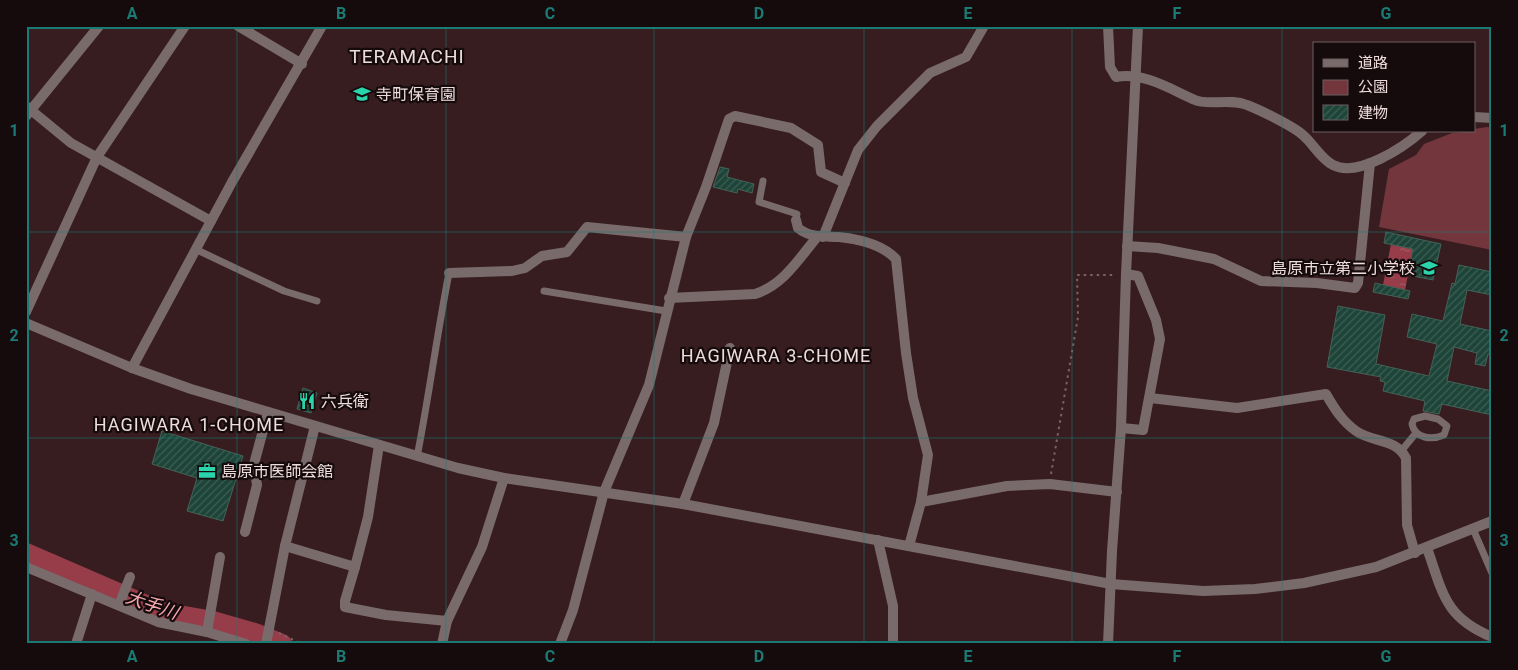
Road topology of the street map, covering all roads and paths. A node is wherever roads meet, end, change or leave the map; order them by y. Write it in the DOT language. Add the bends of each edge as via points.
graph roads {
  1 [pos="98,26"];
  2 [pos="185,26"];
  3 [pos="238,26"];
  4 [pos="322,26"];
  5 [pos="984,26"];
  6 [pos="1108,26"];
  7 [pos="1138,26"];
  8 [pos="302,64"];
  9 [pos="1136,76"];
  10 [pos="28,111"];
  11 [pos="1476,117"];
  12 [pos="1492,118"];
  13 [pos="1421,132"];
  14 [pos="97,157"];
  15 [pos="1370,163"];
  16 [pos="763,181"];
  17 [pos="845,183"];
  18 [pos="796,220"];
  19 [pos="211,221"];
  20 [pos="686,237"];
  21 [pos="820,237"];
  22 [pos="1127,246"];
  23 [pos="195,249"];
  24 [pos="449,273"];
  25 [pos="1126,274"];
  26 [pos="544,292"];
  27 [pos="669,298"];
  28 [pos="317,301"];
  29 [pos="666,311"];
  30 [pos="26,312"];
  31 [pos="26,323"];
  32 [pos="730,348"];
  33 [pos="132,368"];
  34 [pos="1150,398"];
  35 [pos="268,412"];
  36 [pos="315,426"];
  37 [pos="1121,428"];
  38 [pos="1416,433"];
  39 [pos="379,445"];
  40 [pos="1402,450"];
  41 [pos="417,457"];
  42 [pos="504,478"];
  43 [pos="1050,484"];
  44 [pos="604,492"];
  45 [pos="1117,492"];
  46 [pos="921,502"];
  47 [pos="683,504"];
  48 [pos="1492,521"];
  49 [pos="1473,529"];
  50 [pos="245,532"];
  51 [pos="878,540"];
  52 [pos="285,546"];
  53 [pos="909,546"];
  54 [pos="1427,548"];
  55 [pos="1415,553"];
  56 [pos="220,557"];
  57 [pos="26,567"];
  58 [pos="355,567"];
  59 [pos="1491,568"];
  60 [pos="130,577"];
  61 [pos="1111,584"];
  62 [pos="92,594"];
  63 [pos="120,604"];
  64 [pos="447,621"];
  65 [pos="269,629"];
  66 [pos="207,630"];
  67 [pos="1492,637"];
  68 [pos="76,644"];
  69 [pos="246,644"];
  70 [pos="266,644"];
  71 [pos="302,644"];
  72 [pos="442,644"];
  73 [pos="560,644"];
  74 [pos="893,644"];
  75 [pos="1108,644"];
  1 -- 10 [label="street"];
  2 -- 14 [label="street"];
  3 -- 8 [label="street"];
  4 -- 8 [label="street"];
  5 -- 17 [label="street" via="966,57 930,73 877,126 858,150"];
  6 -- 9 [label="street" via="1110,67 1116,77"];
  7 -- 9 [label="street"];
  8 -- 19 [label="street"];
  9 -- 15 [label="street" via="1177,90 1197,101 1222,100 1246,104 1296,129 1332,165 1357,167"];
  9 -- 22 [label="street"];
  10 -- 14 [label="street" via="71,143"];
  11 -- 12 [label="street"];
  13 -- 15 [label="street" via="1402,148"];
  14 -- 19 [label="street"];
  14 -- 30 [label="street"];
  15 -- 22 [label="street" via="1355,288 1261,281 1214,259 1158,248"];
  16 -- 18 [label="lane" via="759,202 797,214"];
  17 -- 20 [label="street" via="821,172 818,145 795,130 730,117"];
  17 -- 21 [label="street"];
  18 -- 21 [label="street" via="802,232"];
  19 -- 23 [label="street"];
  20 -- 24 [label="street" via="587,227 566,252 542,256 525,268"];
  20 -- 27 [label="street"];
  21 -- 27 [label="street" via="783,278 766,290 754,294"];
  21 -- 46 [label="street" via="873,245 896,259 913,398 928,456"];
  22 -- 25 [label="street"];
  23 -- 28 [label="lane" via="284,291"];
  23 -- 33 [label="street"];
  24 -- 41 [label="lane"];
  25 -- 34 [label="street" via="1138,276 1159,332"];
  25 -- 37 [label="street"];
  25 -- 43 [label="path" via="1078,275 1078,317"];
  26 -- 29 [label="lane"];
  27 -- 29 [label="street"];
  29 -- 44 [label="street" via="649,385"];
  31 -- 33 [label="street"];
  32 -- 47 [label="street" via="714,422"];
  33 -- 35 [label="street"];
  34 -- 37 [label="street" via="1143,430"];
  34 -- 40 [label="street" via="1237,408 1326,394 1335,410 1355,430 1369,439 1394,444"];
  35 -- 36 [label="street"];
  35 -- 50 [label="street" via="254,464 257,485"];
  36 -- 39 [label="street"];
  36 -- 52 [label="street"];
  37 -- 45 [label="street"];
  38 -- 38 [label="lane" via="1412,424 1418,417 1432,416 1447,426 1444,435 1439,437 1427,438"];
  38 -- 40 [label="lane"];
  39 -- 41 [label="street"];
  39 -- 58 [label="street" via="368,517"];
  40 -- 55 [label="street" via="1406,458 1407,525"];
  41 -- 42 [label="street"];
  42 -- 44 [label="street"];
  42 -- 64 [label="street" via="482,547"];
  43 -- 45 [label="street"];
  43 -- 46 [label="street" via="1007,486"];
  44 -- 47 [label="street"];
  44 -- 73 [label="street" via="573,610"];
  45 -- 61 [label="street"];
  46 -- 53 [label="street"];
  47 -- 51 [label="street"];
  48 -- 49 [label="street"];
  49 -- 54 [label="street"];
  49 -- 59 [label="lane"];
  51 -- 53 [label="street"];
  51 -- 74 [label="street" via="893,606"];
  52 -- 58 [label="street"];
  52 -- 65 [label="street"];
  53 -- 61 [label="street"];
  54 -- 55 [label="street"];
  54 -- 67 [label="street" via="1445,600 1453,612 1464,623"];
  55 -- 61 [label="street" via="1349,574 1280,587 1203,591"];
  56 -- 66 [label="street"];
  57 -- 62 [label="street"];
  58 -- 64 [label="street" via="345,607"];
  60 -- 63 [label="street"];
  61 -- 75 [label="street"];
  62 -- 63 [label="street"];
  62 -- 68 [label="street"];
  63 -- 66 [label="street" via="158,622"];
  64 -- 72 [label="street"];
  65 -- 70 [label="street"];
  65 -- 71 [label="path"];
  66 -- 69 [label="street"];
}
